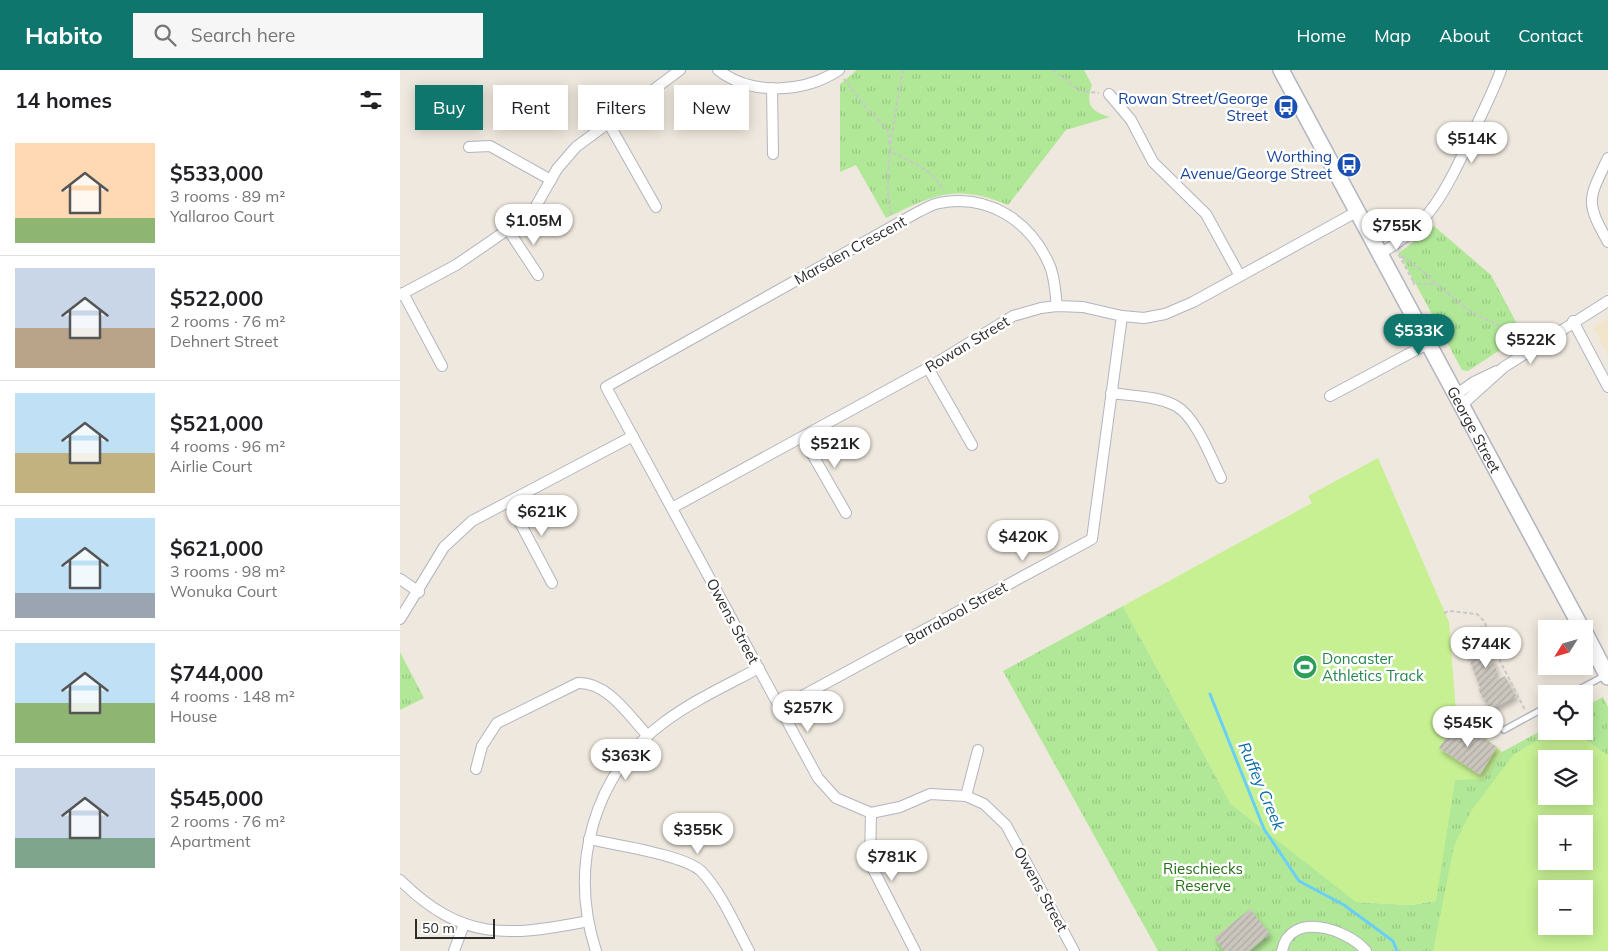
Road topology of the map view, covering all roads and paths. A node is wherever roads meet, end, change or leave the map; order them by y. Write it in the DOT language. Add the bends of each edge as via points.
graph roads {
  1 [pos="680,70"];
  2 [pos="718,70"];
  3 [pos="903,70"];
  4 [pos="1053,70"];
  5 [pos="1281,70"];
  6 [pos="1501,70"];
  7 [pos="838,71"];
  8 [pos="660,85"];
  9 [pos="772,88"];
  10 [pos="1109,94"];
  11 [pos="600,130"];
  12 [pos="612,130"];
  13 [pos="469,148"];
  14 [pos="891,152"];
  15 [pos="773,154"];
  16 [pos="1608,158"];
  17 [pos="551,180"];
  18 [pos="949,202"];
  19 [pos="656,207"];
  20 [pos="1358,211"];
  21 [pos="895,224"];
  22 [pos="509,230"];
  23 [pos="1608,242"];
  24 [pos="1379,250"];
  25 [pos="538,275"];
  26 [pos="1240,276"];
  27 [pos="1413,281"];
  28 [pos="402,294"];
  29 [pos="1608,301"];
  30 [pos="1057,306"];
  31 [pos="1122,316"];
  32 [pos="1573,322"];
  33 [pos="1522,336"];
  34 [pos="1429,343"];
  35 [pos="442,366"];
  36 [pos="928,368"];
  37 [pos="606,387"];
  38 [pos="1608,387"];
  39 [pos="1112,393"];
  40 [pos="1330,396"];
  41 [pos="1460,399"];
  42 [pos="633,436"];
  43 [pos="803,438"];
  44 [pos="972,446"];
  45 [pos="1221,478"];
  46 [pos="510,502"];
  47 [pos="672,508"];
  48 [pos="846,512"];
  49 [pos="400,579"];
  50 [pos="552,583"];
  51 [pos="419,592"];
  52 [pos="1444,613"];
  53 [pos="400,619"];
  54 [pos="1578,620"];
  55 [pos="1593,649"];
  56 [pos="758,668"];
  57 [pos="1607,676"];
  58 [pos="1588,685"];
  59 [pos="780,708"];
  60 [pos="1538,711"];
  61 [pos="1529,716"];
  62 [pos="1504,730"];
  63 [pos="648,736"];
  64 [pos="978,750"];
  65 [pos="476,769"];
  66 [pos="966,796"];
  67 [pos="871,813"];
  68 [pos="589,839"];
  69 [pos="400,880"];
  70 [pos="588,921"];
  71 [pos="464,924"];
  72 [pos="454,951"];
  73 [pos="596,951"];
  74 [pos="749,951"];
  75 [pos="915,951"];
  76 [pos="1074,951"];
  77 [pos="1282,951"];
  78 [pos="1366,951"];
  1 -- 8 [label="street"];
  2 -- 9 [label="street" via="748,85"];
  3 -- 14 [label="path"];
  4 -- 10 [label="path" via="1080,91"];
  5 -- 20 [label="main road, George Street"];
  6 -- 24 [label="street" via="1448,188 1430,214 1407,234"];
  7 -- 9 [label="street" via="816,82"];
  7 -- 14 [label="path" via="867,109 887,128"];
  9 -- 15 [label="street"];
  10 -- 26 [label="street" via="1131,120 1153,162 1206,214"];
  11 -- 17 [label="street" via="576,147"];
  12 -- 19 [label="street"];
  13 -- 17 [label="street" via="490,146"];
  14 -- 18 [label="path" via="925,168 937,179"];
  14 -- 21 [label="path" via="887,203"];
  16 -- 23 [label="street" via="1591,200 1592,212"];
  17 -- 22 [label="street" via="532,213"];
  18 -- 21 [label="street, Marsden Crescent" via="939,203"];
  18 -- 30 [label="street, Marsden Crescent" via="978,203 1014,218 1034,238 1050,265"];
  20 -- 24 [label="main road, George Street"];
  20 -- 26 [label="street, Rowan Street"];
  21 -- 37 [label="street, Marsden Crescent"];
  22 -- 25 [label="street"];
  22 -- 28 [label="street" via="456,265"];
  24 -- 34 [label="main road, George Street"];
  26 -- 31 [label="street, Rowan Street" via="1165,314 1144,318"];
  27 -- 33 [label="path" via="1399,256 1474,313"];
  28 -- 35 [label="street"];
  29 -- 32 [label="street"];
  30 -- 31 [label="street, Rowan Street" via="1083,307"];
  30 -- 36 [label="street, Rowan Street" via="1013,316"];
  31 -- 39 [label="street, Barrabool Street"];
  32 -- 38 [label="street"];
  32 -- 41 [label="street" via="1504,367 1474,382"];
  34 -- 40 [label="street"];
  34 -- 41 [label="main road, George Street"];
  36 -- 43 [label="street, Rowan Street"];
  36 -- 44 [label="street"];
  37 -- 42 [label="street, Owens Street"];
  39 -- 45 [label="street" via="1177,406 1194,424"];
  39 -- 59 [label="street, Barrabool Street" via="1092,538"];
  41 -- 54 [label="main road, George Street"];
  42 -- 46 [label="street"];
  42 -- 47 [label="street, Owens Street"];
  43 -- 47 [label="street, Rowan Street"];
  43 -- 48 [label="street"];
  46 -- 50 [label="street"];
  46 -- 51 [label="street" via="472,522 444,547"];
  47 -- 56 [label="street, Owens Street"];
  49 -- 51 [label="street"];
  51 -- 53 [label="street"];
  52 -- 61 [label="path" via="1477,614 1484,621 1500,661"];
  55 -- 57 [label="main road, George Street"];
  56 -- 59 [label="street, Owens Street"];
  56 -- 63 [label="street" via="672,716"];
  57 -- 58 [label="lane"];
  59 -- 67 [label="street, Owens Street" via="818,778 836,798"];
  60 -- 61 [label="lane"];
  61 -- 62 [label="lane"];
  63 -- 65 [label="street" via="605,692 591,684 578,683 497,723 482,746"];
  63 -- 68 [label="street" via="630,754 612,780 598,808"];
  64 -- 66 [label="street"];
  66 -- 67 [label="street, Owens Street" via="930,794 900,807"];
  66 -- 76 [label="street, Owens Street" via="984,804 1006,825"];
  67 -- 75 [label="street" via="870,863"];
  68 -- 70 [label="street" via="584,878"];
  68 -- 74 [label="street" via="682,860 702,871"];
  69 -- 71 [label="street" via="423,903"];
  70 -- 71 [label="street" via="521,932"];
  70 -- 73 [label="street"];
  71 -- 72 [label="street"];
  77 -- 78 [label="street" via="1283,944 1297,930 1318,926 1339,931"];
}
